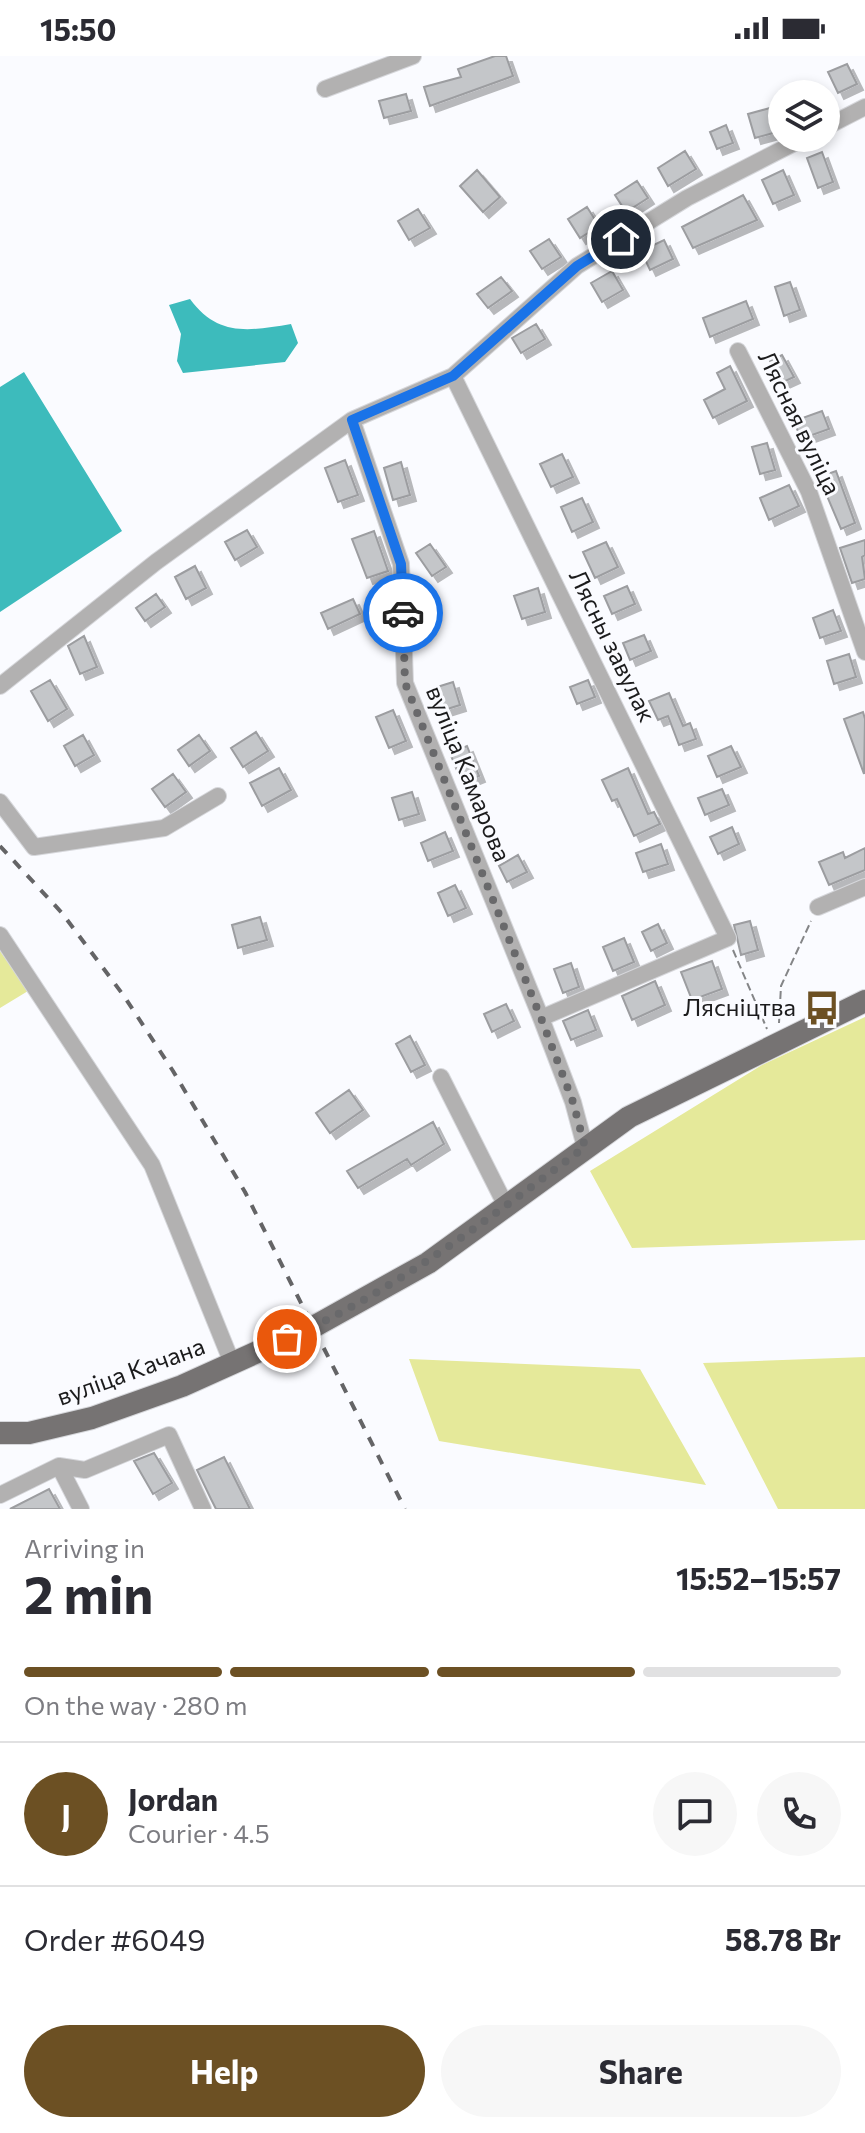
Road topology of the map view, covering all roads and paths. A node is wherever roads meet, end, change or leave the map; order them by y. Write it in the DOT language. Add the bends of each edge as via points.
graph roads {
  1 [pos="413,56"];
  2 [pos="325,89"];
  3 [pos="865,107"];
  4 [pos="840,120"];
  5 [pos="777,152"];
  6 [pos="738,351"];
  7 [pos="453,376"];
  8 [pos="352,420"];
  9 [pos="865,652"];
  10 [pos="0,686"];
  11 [pos="218,796"];
  12 [pos="0,802"];
  13 [pos="865,887"];
  14 [pos="818,907"];
  15 [pos="0,935"];
  16 [pos="728,938"];
  17 [pos="865,1001"];
  18 [pos="541,1018"];
  19 [pos="778,1032"];
  20 [pos="770,1037"];
  21 [pos="441,1077"];
  22 [pos="585,1147"];
  23 [pos="506,1206"];
  24 [pos="232,1363"];
  25 [pos="0,1433"];
  26 [pos="59,1466"];
  27 [pos="0,1495"];
  28 [pos="81,1509"];
  29 [pos="203,1509"];
  1 -- 2 [label="street"];
  3 -- 4 [label="street"];
  5 -- 7 [label="street" via="687,198 577,266"];
  6 -- 9 [label="street, Лясная вуліца" via="809,492"];
  7 -- 8 [label="street"];
  7 -- 16 [label="street, Лясны завулак"];
  8 -- 10 [label="street" via="156,562"];
  8 -- 18 [label="street, вуліца Камарова" via="401,564 405,683"];
  11 -- 12 [label="street" via="164,828 34,847"];
  13 -- 14 [label="street"];
  14 -- 19 [label="path" via="781,986"];
  15 -- 24 [label="street" via="152,1165"];
  16 -- 18 [label="street"];
  16 -- 20 [label="path"];
  17 -- 22 [label="main road, вуліца Качана" via="629,1117"];
  18 -- 22 [label="street, вуліца Камарова"];
  21 -- 23 [label="street"];
  22 -- 23 [label="main road, вуліца Качана"];
  23 -- 24 [label="main road, вуліца Качана" via="428,1263 360,1303"];
  24 -- 25 [label="main road, вуліца Качана" via="92,1418 29,1433"];
  26 -- 27 [label="street"];
  26 -- 28 [label="street"];
  26 -- 29 [label="street" via="85,1470 169,1435"];
}
